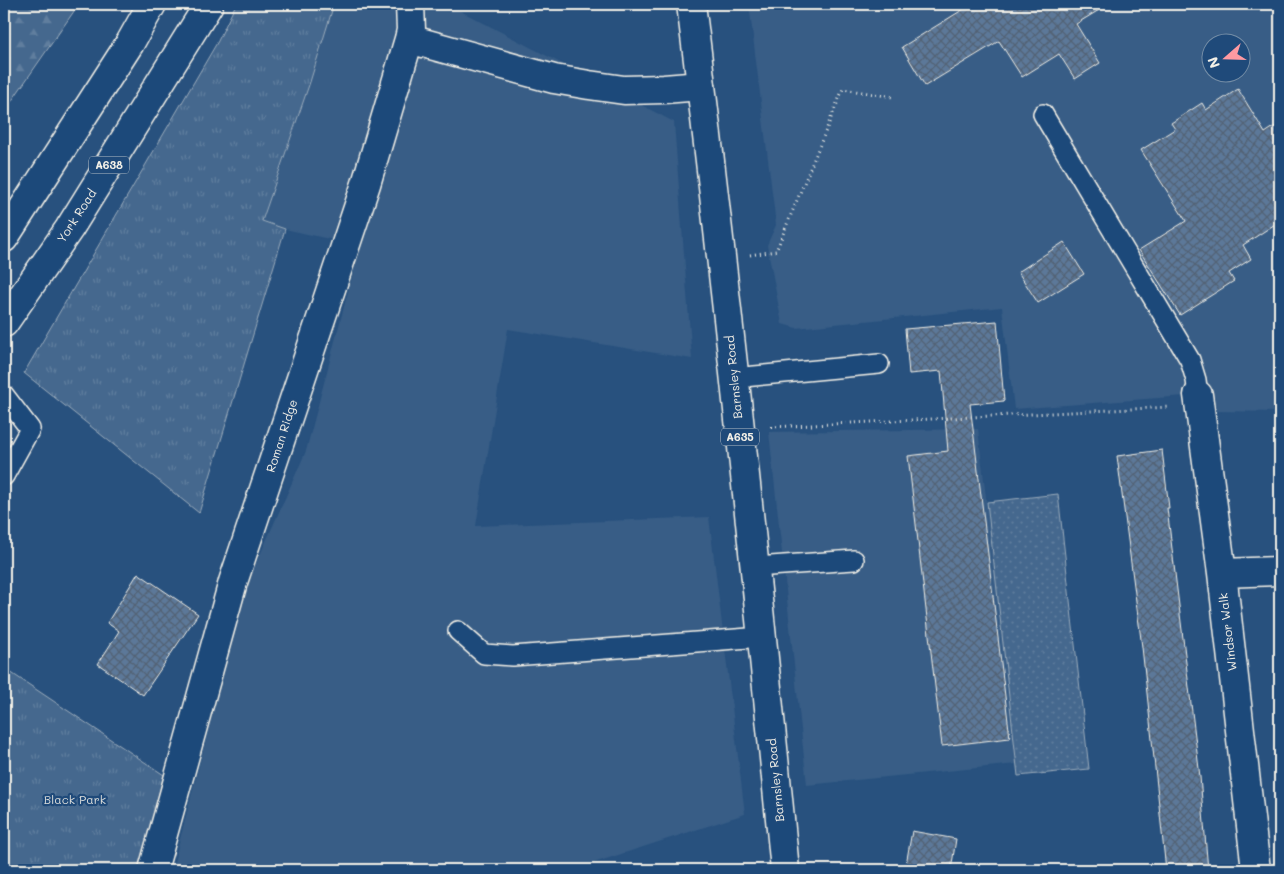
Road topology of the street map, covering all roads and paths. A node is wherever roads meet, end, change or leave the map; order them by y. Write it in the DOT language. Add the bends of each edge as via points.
graph roads {
  1 [pos="152,4"];
  2 [pos="209,4"];
  3 [pos="410,4"];
  4 [pos="691,4"];
  5 [pos="409,39"];
  6 [pos="701,86"];
  7 [pos="893,98"];
  8 [pos="1043,114"];
  9 [pos="4,238"];
  10 [pos="721,257"];
  11 [pos="4,323"];
  12 [pos="879,364"];
  13 [pos="734,378"];
  14 [pos="4,395"];
  15 [pos="1198,400"];
  16 [pos="739,428"];
  17 [pos="4,476"];
  18 [pos="854,560"];
  19 [pos="755,568"];
  20 [pos="1280,571"];
  21 [pos="1222,573"];
  22 [pos="458,631"];
  23 [pos="762,637"];
  24 [pos="152,870"];
  25 [pos="785,870"];
  26 [pos="1256,870"];
  1 -- 9 [label="main road"];
  2 -- 11 [label="main road, York Road / A638" via="68,229"];
  3 -- 5 [label="main road, Roman Ridge"];
  4 -- 6 [label="main road, Barnsley Road / A635"];
  5 -- 6 [label="main road" via="589,85 624,90"];
  5 -- 24 [label="main road, Roman Ridge" via="366,184 233,582"];
  6 -- 10 [label="main road, Barnsley Road / A635"];
  7 -- 10 [label="path" via="843,89 776,251"];
  8 -- 15 [label="lane" via="1190,360"];
  10 -- 13 [label="main road, Barnsley Road / A635"];
  12 -- 13 [label="lane"];
  13 -- 16 [label="main road, Barnsley Road / A635"];
  14 -- 17 [label="lane" via="30,429"];
  15 -- 16 [label="path" via="802,427"];
  15 -- 21 [label="main road, Windsor Walk"];
  16 -- 19 [label="main road, Barnsley Road / A635"];
  18 -- 19 [label="lane"];
  19 -- 23 [label="main road, Barnsley Road / A635"];
  20 -- 21 [label="main road"];
  21 -- 26 [label="main road, Windsor Walk"];
  22 -- 23 [label="lane" via="484,654 513,656"];
  23 -- 25 [label="main road, Barnsley Road / A635"];
}
